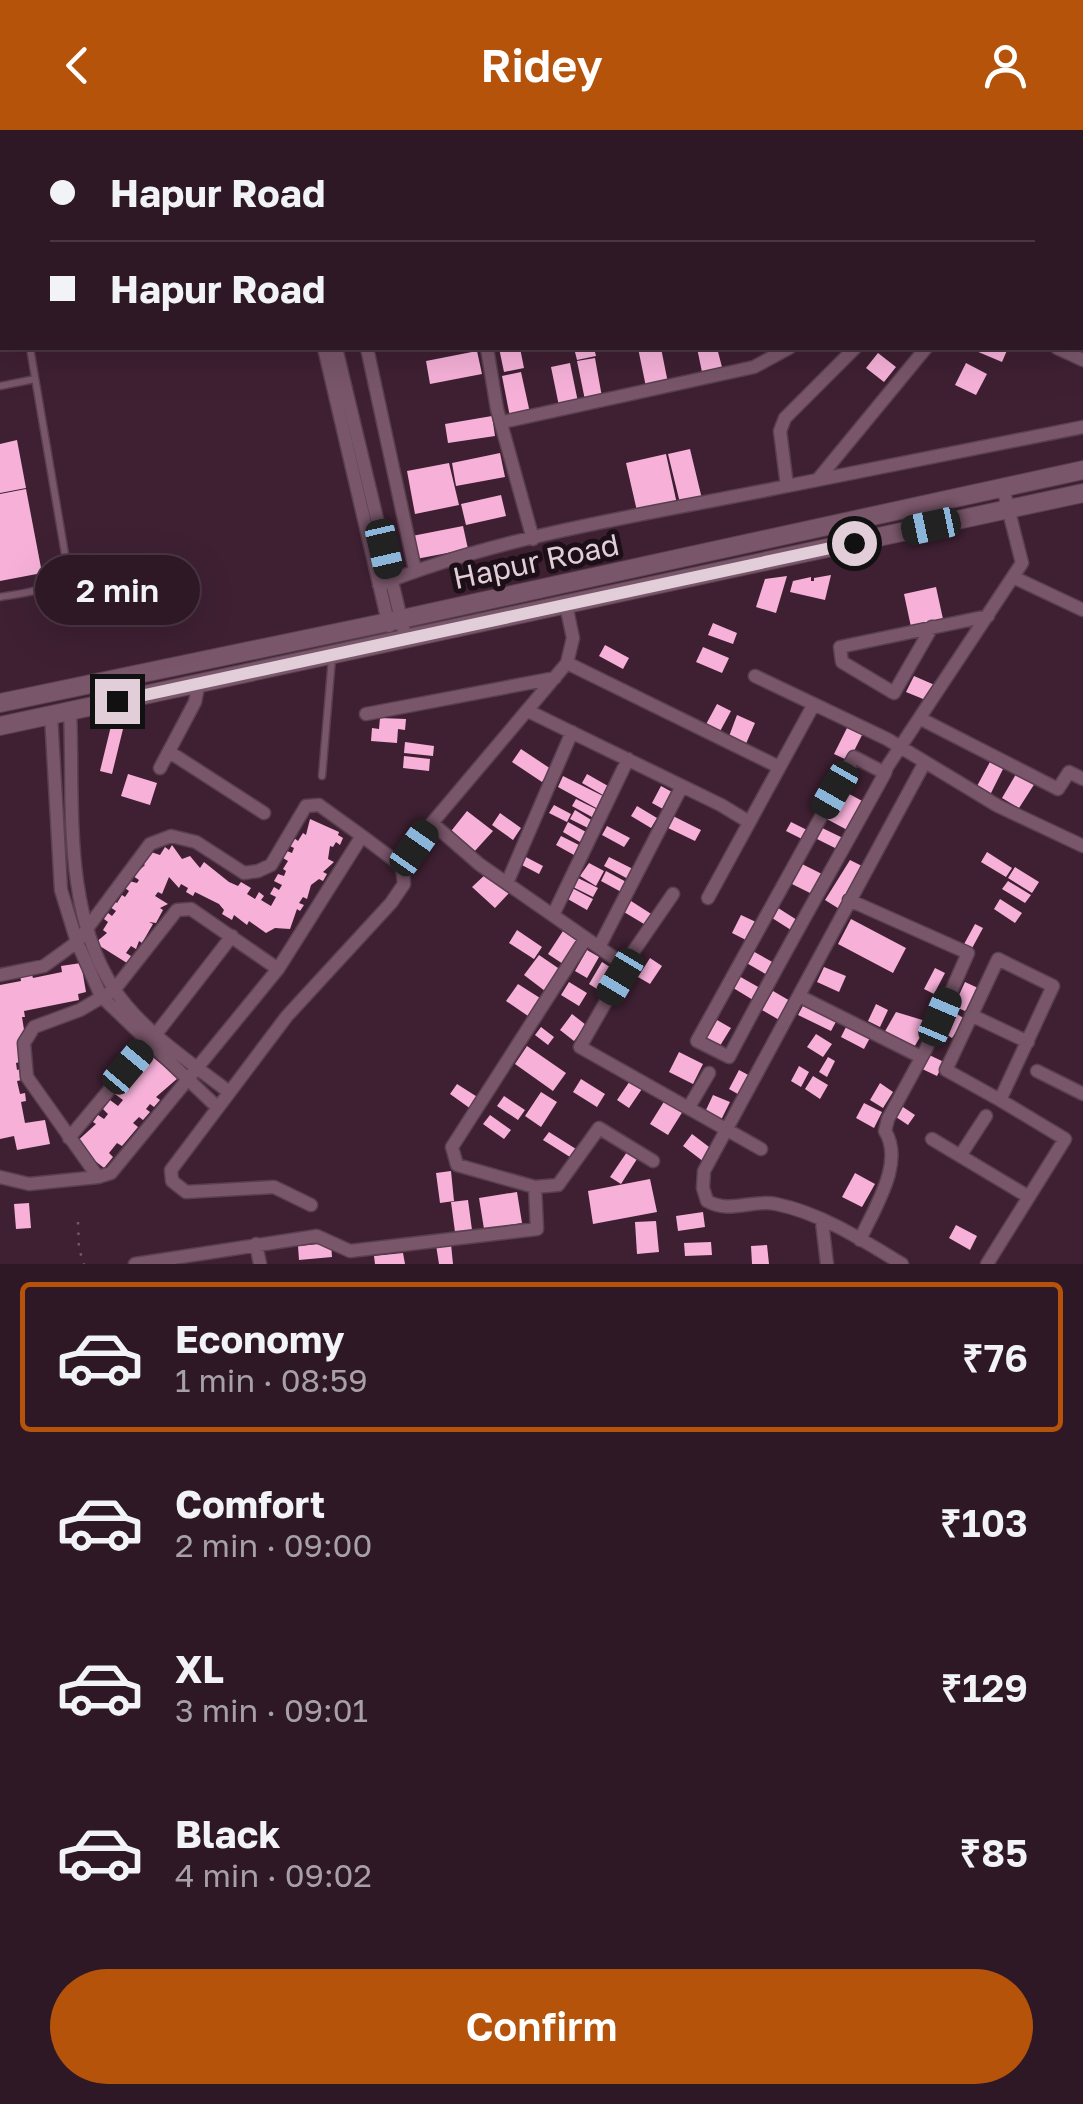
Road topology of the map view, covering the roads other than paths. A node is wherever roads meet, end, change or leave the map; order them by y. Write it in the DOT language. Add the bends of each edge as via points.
graph roads {
  1 [pos="30,350"];
  2 [pos="325,350"];
  3 [pos="336,350"];
  4 [pos="367,350"];
  5 [pos="487,350"];
  6 [pos="785,350"];
  7 [pos="854,350"];
  8 [pos="924,350"];
  9 [pos="35,379"];
  10 [pos="0,386"];
  11 [pos="503,422"];
  12 [pos="1083,427"];
  13 [pos="1083,470"];
  14 [pos="819,478"];
  15 [pos="787,486"];
  16 [pos="1004,488"];
  17 [pos="1083,493"];
  18 [pos="1009,509"];
  19 [pos="533,539"];
  20 [pos="416,570"];
  21 [pos="1013,577"];
  22 [pos="385,582"];
  23 [pos="0,597"];
  24 [pos="566,606"];
  25 [pos="1083,610"];
  26 [pos="988,616"];
  27 [pos="394,621"];
  28 [pos="932,627"];
  29 [pos="399,641"];
  30 [pos="332,655"];
  31 [pos="567,663"];
  32 [pos="754,676"];
  33 [pos="554,678"];
  34 [pos="192,685"];
  35 [pos="0,702"];
  36 [pos="814,704"];
  37 [pos="70,711"];
  38 [pos="528,711"];
  39 [pos="366,714"];
  40 [pos="51,715"];
  41 [pos="921,719"];
  42 [pos="0,726"];
  43 [pos="572,732"];
  44 [pos="902,748"];
  45 [pos="170,753"];
  46 [pos="628,758"];
  47 [pos="924,762"];
  48 [pos="780,767"];
  49 [pos="160,768"];
  50 [pos="885,772"];
  51 [pos="322,776"];
  52 [pos="1083,779"];
  53 [pos="682,786"];
  54 [pos="74,798"];
  55 [pos="56,800"];
  56 [pos="264,813"];
  57 [pos="749,822"];
  58 [pos="432,823"];
  59 [pos="362,836"];
  60 [pos="1083,846"];
  61 [pos="402,866"];
  62 [pos="506,883"];
  63 [pos="673,894"];
  64 [pos="708,898"];
  65 [pos="849,900"];
  66 [pos="553,915"];
  67 [pos="87,926"];
  68 [pos="232,936"];
  69 [pos="586,938"];
  70 [pos="77,942"];
  71 [pos="599,948"];
  72 [pos="622,968"];
  73 [pos="278,969"];
  74 [pos="0,975"];
  75 [pos="108,993"];
  76 [pos="799,996"];
  77 [pos="971,1015"];
  78 [pos="152,1038"];
  79 [pos="1028,1042"];
  80 [pos="919,1056"];
  81 [pos="197,1067"];
  82 [pos="1037,1071"];
  83 [pos="709,1074"];
  84 [pos="187,1080"];
  85 [pos="229,1092"];
  86 [pos="1083,1094"];
  87 [pos="1000,1100"];
  88 [pos="217,1107"];
  89 [pos="689,1107"];
  90 [pos="986,1116"];
  91 [pos="728,1129"];
  92 [pos="69,1138"];
  93 [pos="932,1139"];
  94 [pos="761,1149"];
  95 [pos="960,1156"];
  96 [pos="653,1161"];
  97 [pos="0,1177"];
  98 [pos="98,1177"];
  99 [pos="536,1186"];
  100 [pos="1029,1198"];
  101 [pos="311,1205"];
  102 [pos="822,1222"];
  103 [pos="860,1240"];
  104 [pos="256,1244"];
  105 [pos="135,1264"];
  106 [pos="260,1264"];
  107 [pos="827,1264"];
  108 [pos="902,1264"];
  109 [pos="987,1264"];
  1 -- 9 [label="lane"];
  2 -- 22 [label="street"];
  3 -- 22 [label="street"];
  4 -- 20 [label="street"];
  5 -- 11 [label="street"];
  6 -- 11 [label="street" via="754,367"];
  7 -- 15 [label="street" via="785,418 780,431"];
  8 -- 14 [label="street"];
  9 -- 10 [label="lane"];
  9 -- 23 [label="lane" via="67,566 45,589"];
  11 -- 19 [label="street"];
  12 -- 14 [label="street"];
  13 -- 16 [label="main road, Hapur Road"];
  14 -- 15 [label="street"];
  15 -- 19 [label="street"];
  16 -- 18 [label="street"];
  16 -- 27 [label="main road, Hapur Road"];
  17 -- 18 [label="main road, Hapur Road"];
  18 -- 21 [label="street" via="1022,563"];
  18 -- 24 [label="main road, Hapur Road"];
  19 -- 20 [label="street"];
  20 -- 22 [label="street"];
  21 -- 25 [label="street"];
  21 -- 26 [label="street"];
  22 -- 27 [label="street"];
  24 -- 29 [label="main road, Hapur Road"];
  24 -- 31 [label="street" via="573,638"];
  26 -- 28 [label="street"];
  26 -- 41 [label="street"];
  27 -- 29 [label="street"];
  27 -- 35 [label="main road, Hapur Road"];
  28 -- 28 [label="street" via="894,693 838,653 840,646"];
  29 -- 30 [label="main road, Hapur Road"];
  30 -- 34 [label="main road, Hapur Road"];
  30 -- 51 [label="lane"];
  31 -- 33 [label="street"];
  31 -- 48 [label="street"];
  32 -- 36 [label="street"];
  33 -- 38 [label="street"];
  33 -- 39 [label="street"];
  34 -- 37 [label="main road, Hapur Road"];
  34 -- 45 [label="street" via="195,702"];
  36 -- 44 [label="street"];
  36 -- 48 [label="street"];
  37 -- 40 [label="main road, Hapur Road"];
  37 -- 54 [label="street"];
  38 -- 43 [label="street"];
  38 -- 58 [label="street"];
  40 -- 42 [label="main road, Hapur Road"];
  40 -- 55 [label="street"];
  41 -- 44 [label="street"];
  41 -- 52 [label="street" via="1058,789 1069,772"];
  43 -- 46 [label="street"];
  43 -- 62 [label="street"];
  44 -- 47 [label="street"];
  44 -- 50 [label="street"];
  45 -- 49 [label="street"];
  45 -- 56 [label="street"];
  46 -- 53 [label="street"];
  46 -- 66 [label="street"];
  47 -- 60 [label="street"];
  47 -- 65 [label="street"];
  48 -- 57 [label="street"];
  50 -- 50 [label="street" via="854,758 696,1041 729,1057"];
  53 -- 57 [label="street"];
  53 -- 71 [label="street"];
  54 -- 55 [label="street"];
  54 -- 67 [label="street" via="77,891"];
  55 -- 70 [label="street" via="61,890"];
  57 -- 64 [label="street"];
  58 -- 61 [label="street"];
  58 -- 62 [label="street"];
  59 -- 61 [label="street"];
  59 -- 67 [label="street" via="319,805 306,806 271,865 244,872 196,842 172,836 150,844"];
  59 -- 73 [label="street"];
  61 -- 85 [label="street" via="404,884 391,903 287,1016"];
  62 -- 66 [label="street"];
  63 -- 72 [label="street"];
  65 -- 76 [label="street"];
  65 -- 80 [label="street" via="968,953"];
  66 -- 69 [label="street"];
  67 -- 70 [label="street"];
  67 -- 75 [label="street"];
  68 -- 73 [label="street"];
  68 -- 75 [label="street" via="191,910 176,910"];
  68 -- 78 [label="street"];
  69 -- 71 [label="street"];
  69 -- 99 [label="street" via="452,1146 458,1165"];
  70 -- 74 [label="street" via="44,966"];
  70 -- 75 [label="street"];
  71 -- 72 [label="street"];
  72 -- 89 [label="street" via="580,1046"];
  73 -- 81 [label="street"];
  75 -- 78 [label="street"];
  75 -- 92 [label="street" via="34,1027 24,1043 27,1077"];
  76 -- 80 [label="street"];
  76 -- 91 [label="street"];
  77 -- 79 [label="street"];
  77 -- 79 [label="street" via="998,959 1054,986"];
  77 -- 87 [label="street" via="946,1070"];
  78 -- 81 [label="street"];
  78 -- 84 [label="street"];
  78 -- 92 [label="street"];
  79 -- 87 [label="street"];
  80 -- 103 [label="street" via="888,1120 893,1162"];
  81 -- 84 [label="street"];
  81 -- 85 [label="street"];
  82 -- 86 [label="street"];
  83 -- 89 [label="street"];
  84 -- 88 [label="street"];
  84 -- 98 [label="street" via="110,1173"];
  85 -- 88 [label="street"];
  87 -- 100 [label="street" via="1065,1139"];
  88 -- 101 [label="street" via="171,1170 178,1188 210,1193 274,1187"];
  89 -- 91 [label="street"];
  90 -- 95 [label="street"];
  91 -- 94 [label="street"];
  91 -- 102 [label="street" via="704,1171 707,1201 729,1208 777,1204"];
  92 -- 98 [label="street"];
  93 -- 95 [label="street"];
  95 -- 100 [label="street"];
  96 -- 99 [label="street" via="599,1128 558,1185"];
  97 -- 98 [label="street" via="29,1184"];
  99 -- 104 [label="street" via="537,1229 350,1250 317,1236"];
  100 -- 109 [label="street"];
  102 -- 103 [label="street"];
  102 -- 107 [label="street"];
  103 -- 108 [label="street"];
  104 -- 105 [label="street"];
  104 -- 106 [label="street"];
}
